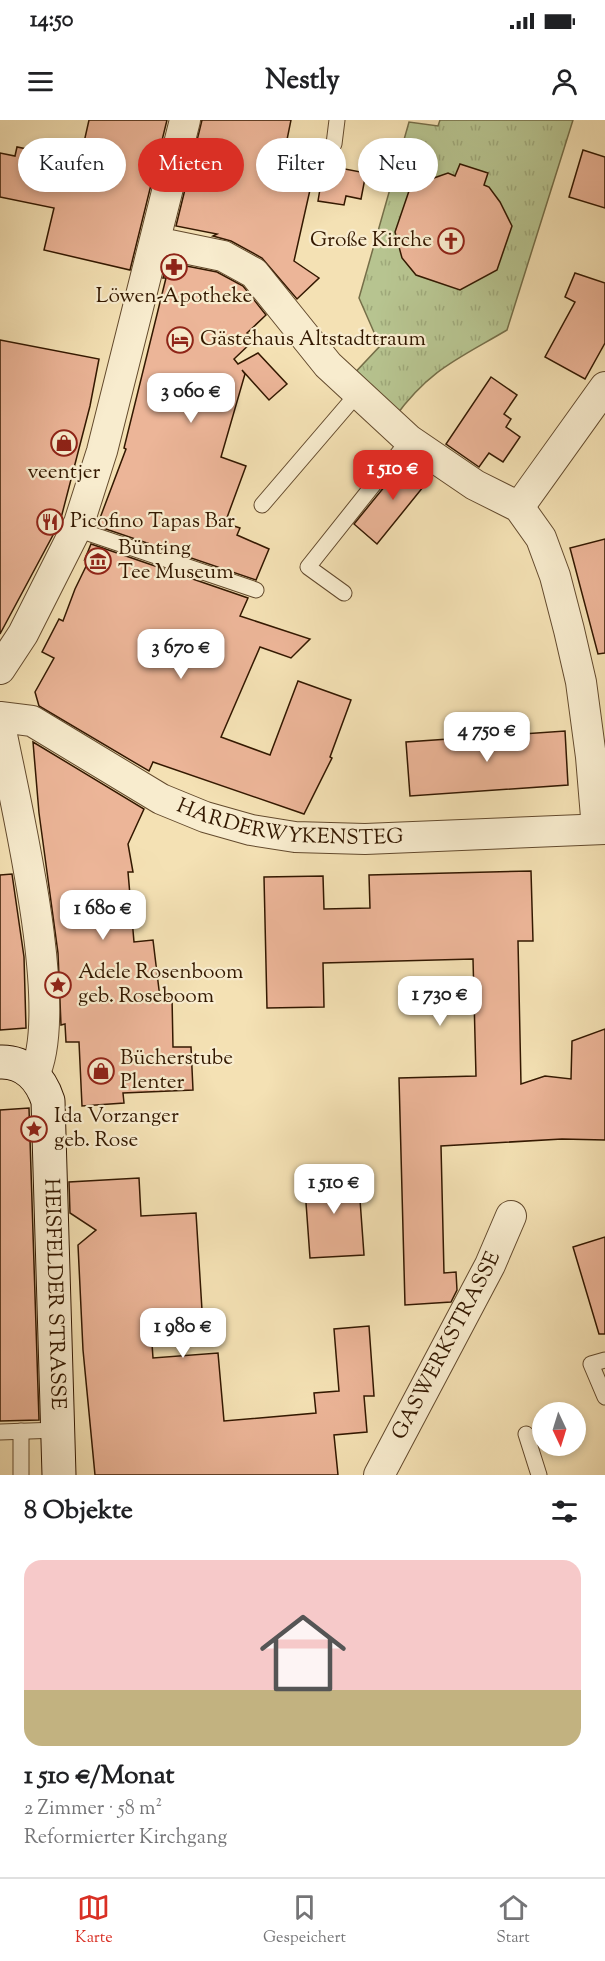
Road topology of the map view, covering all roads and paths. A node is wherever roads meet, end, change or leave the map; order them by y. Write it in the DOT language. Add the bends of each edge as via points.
graph roads {
  1 [pos="185,120"];
  2 [pos="338,120"];
  3 [pos="335,138"];
  4 [pos="155,242"];
  5 [pos="605,387"];
  6 [pos="358,393"];
  7 [pos="409,440"];
  8 [pos="262,505"];
  9 [pos="519,507"];
  10 [pos="76,529"];
  11 [pos="256,590"];
  12 [pos="344,593"];
  13 [pos="0,669"];
  14 [pos="0,717"];
  15 [pos="0,725"];
  16 [pos="601,829"];
  17 [pos="0,1062"];
  18 [pos="34,1075"];
  19 [pos="511,1216"];
  20 [pos="605,1360"];
  21 [pos="605,1397"];
  22 [pos="58,1430"];
  23 [pos="21,1431"];
  24 [pos="0,1432"];
  25 [pos="526,1434"];
  26 [pos="21,1475"];
  27 [pos="59,1475"];
  28 [pos="379,1475"];
  29 [pos="539,1475"];
  1 -- 4 [label="street"];
  2 -- 3 [label="lane"];
  4 -- 6 [label="street" via="223,256 254,273 328,365"];
  4 -- 10 [label="street" via="102,451"];
  5 -- 9 [label="street"];
  6 -- 7 [label="street"];
  6 -- 8 [label="lane"];
  7 -- 9 [label="street" via="475,485"];
  7 -- 12 [label="lane" via="308,567"];
  9 -- 16 [label="street" via="541,538 569,630"];
  10 -- 11 [label="lane"];
  10 -- 13 [label="street" via="28,626"];
  14 -- 16 [label="street, HARDERWYKENSTEG" via="32,721 162,799 251,830 296,837 365,838"];
  15 -- 18 [label="street" via="29,875 41,969 43,1051"];
  17 -- 18 [label="main road" via="13,1063"];
  18 -- 22 [label="main road, HEISFELDER STRASSE" via="45,1090 48,1111"];
  19 -- 28 [label="street, GASWERKSTRASSE" via="490,1265"];
  20 -- 21 [label="lane" via="591,1364"];
  22 -- 23 [label="lane"];
  22 -- 27 [label="main road, HEISFELDER STRASSE"];
  23 -- 24 [label="lane"];
  23 -- 26 [label="lane"];
  25 -- 29 [label="lane"];
}
